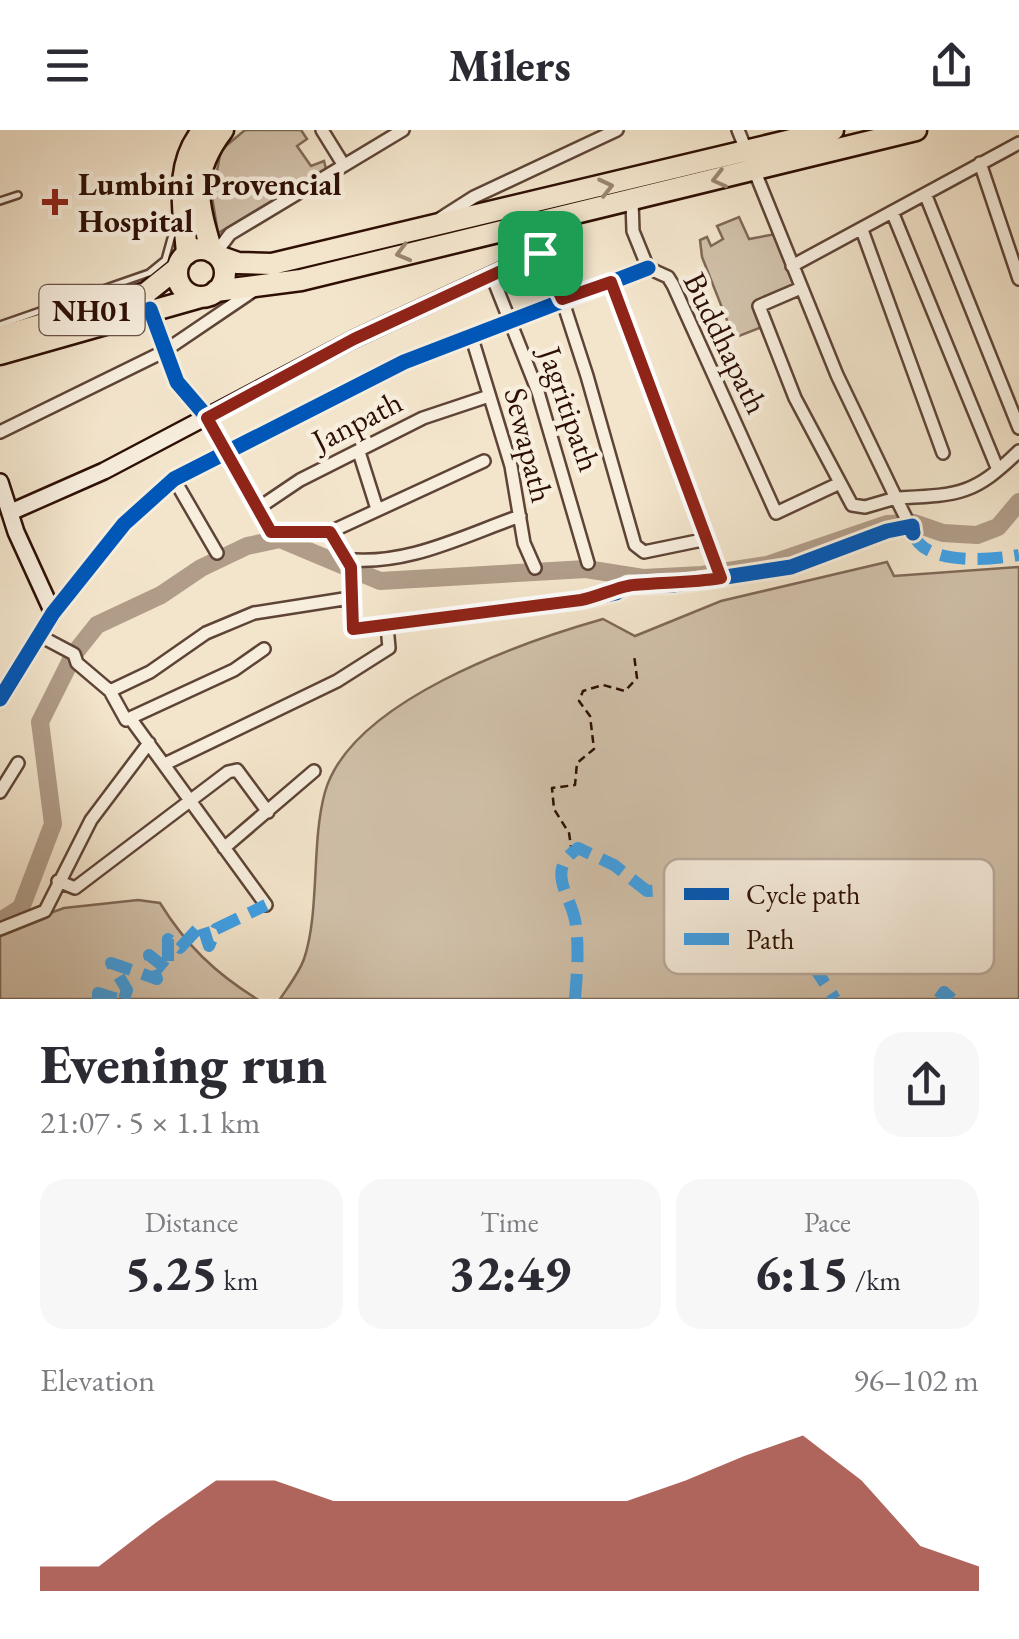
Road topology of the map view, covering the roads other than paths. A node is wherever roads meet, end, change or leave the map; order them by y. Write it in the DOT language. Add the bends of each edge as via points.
graph roads {
  1 [pos="223,130"];
  2 [pos="322,130"];
  3 [pos="403,130"];
  4 [pos="617,130"];
  5 [pos="738,130"];
  6 [pos="832,130"];
  7 [pos="916,130"];
  8 [pos="190,136"];
  9 [pos="790,136"];
  10 [pos="1019,144"];
  11 [pos="752,161"];
  12 [pos="343,164"];
  13 [pos="980,164"];
  14 [pos="18,195"];
  15 [pos="926,196"];
  16 [pos="0,201"];
  17 [pos="632,201"];
  18 [pos="571,205"];
  19 [pos="893,214"];
  20 [pos="429,226"];
  21 [pos="862,230"];
  22 [pos="540,253"];
  23 [pos="215,254"];
  24 [pos="181,262"];
  25 [pos="792,266"];
  26 [pos="648,268"];
  27 [pos="492,276"];
  28 [pos="1019,278"];
  29 [pos="611,282"];
  30 [pos="267,286"];
  31 [pos="801,288"];
  32 [pos="208,294"];
  33 [pos="562,299"];
  34 [pos="150,310"];
  35 [pos="509,320"];
  36 [pos="0,325"];
  37 [pos="471,335"];
  38 [pos="0,337"];
  39 [pos="164,352"];
  40 [pos="0,354"];
  41 [pos="488,396"];
  42 [pos="207,418"];
  43 [pos="1019,428"];
  44 [pos="0,432"];
  45 [pos="1019,451"];
  46 [pos="359,452"];
  47 [pos="228,453"];
  48 [pos="943,453"];
  49 [pos="484,461"];
  50 [pos="998,470"];
  51 [pos="174,479"];
  52 [pos="0,482"];
  53 [pos="840,484"];
  54 [pos="896,498"];
  55 [pos="257,509"];
  56 [pos="376,510"];
  57 [pos="6,513"];
  58 [pos="520,516"];
  59 [pos="330,532"];
  60 [pos="707,538"];
  61 [pos="218,553"];
  62 [pos="344,559"];
  63 [pos="588,564"];
  64 [pos="535,568"];
  65 [pos="721,578"];
  66 [pos="350,598"];
  67 [pos="53,613"];
  68 [pos="387,626"];
  69 [pos="40,636"];
  70 [pos="264,649"];
  71 [pos="110,692"];
  72 [pos="0,699"];
  73 [pos="130,718"];
  74 [pos="149,743"];
  75 [pos="18,763"];
  76 [pos="165,764"];
  77 [pos="314,771"];
  78 [pos="0,792"];
  79 [pos="193,804"];
  80 [pos="268,812"];
  81 [pos="224,848"];
  82 [pos="58,881"];
  83 [pos="266,906"];
  84 [pos="0,929"];
  1 -- 23 [label="highway" via="200,170 200,212"];
  2 -- 12 [label="street"];
  3 -- 12 [label="street"];
  4 -- 20 [label="street"];
  5 -- 11 [label="street"];
  6 -- 9 [label="highway"];
  7 -- 11 [label="highway"];
  8 -- 24 [label="highway" via="180,194"];
  8 -- 36 [label="lane" via="177,172 174,233 165,260 140,277"];
  9 -- 11 [label="highway"];
  10 -- 13 [label="street"];
  11 -- 17 [label="highway, one-way"];
  18 -- 11 [label="highway, one-way"];
  11 -- 25 [label="street"];
  12 -- 23 [label="street" via="230,234"];
  13 -- 15 [label="street"];
  13 -- 28 [label="street"];
  14 -- 16 [label="lane"];
  15 -- 19 [label="street"];
  15 -- 43 [label="street"];
  17 -- 18 [label="highway"];
  17 -- 26 [label="street, Buddhapath" via="633,232"];
  18 -- 20 [label="highway"];
  18 -- 22 [label="street"];
  18 -- 30 [label="highway, one-way"];
  19 -- 21 [label="street"];
  19 -- 50 [label="street"];
  20 -- 23 [label="highway" via="272,264"];
  21 -- 25 [label="street"];
  21 -- 48 [label="street"];
  22 -- 27 [label="street"];
  22 -- 33 [label="street"];
  23 -- 24 [label="highway, NH01" via="199,249"];
  23 -- 32 [label="highway" via="225,274"];
  24 -- 32 [label="highway, NH01" via="186,291"];
  24 -- 38 [label="highway, NH01" via="146,293"];
  25 -- 31 [label="street"];
  26 -- 29 [label="street"];
  26 -- 53 [label="street, Buddhapath" via="668,277 777,514"];
  27 -- 35 [label="street, Jagritipath"];
  27 -- 42 [label="street" via="354,339"];
  29 -- 33 [label="street"];
  29 -- 60 [label="street"];
  30 -- 32 [label="highway"];
  30 -- 39 [label="street"];
  31 -- 53 [label="street" via="759,309"];
  31 -- 54 [label="street"];
  32 -- 34 [label="highway, NH01"];
  33 -- 35 [label="street"];
  33 -- 60 [label="street" via="630,535 644,552"];
  34 -- 39 [label="street"];
  34 -- 40 [label="highway, NH01"];
  35 -- 37 [label="street"];
  35 -- 63 [label="street, Jagritipath" via="564,472"];
  37 -- 41 [label="street, Sewapath"];
  37 -- 47 [label="street"];
  39 -- 42 [label="street" via="177,382"];
  39 -- 44 [label="street"];
  41 -- 46 [label="street, Janpath" via="435,413"];
  41 -- 58 [label="street, Sewapath"];
  42 -- 47 [label="street"];
  42 -- 57 [label="street"];
  45 -- 50 [label="street"];
  46 -- 55 [label="street, Janpath"];
  46 -- 56 [label="street"];
  47 -- 51 [label="street"];
  47 -- 55 [label="street"];
  49 -- 56 [label="street"];
  50 -- 54 [label="street" via="961,494"];
  51 -- 61 [label="street"];
  51 -- 67 [label="street" via="124,524"];
  52 -- 57 [label="street"];
  53 -- 54 [label="street" via="852,505"];
  54 -- 65 [label="street" via="911,524 791,567"];
  55 -- 59 [label="street" via="274,534"];
  56 -- 59 [label="street"];
  57 -- 67 [label="street"];
  58 -- 62 [label="street" via="400,557"];
  58 -- 64 [label="street, Sewapath"];
  59 -- 62 [label="street"];
  60 -- 65 [label="street"];
  62 -- 66 [label="street" via="351,567"];
  65 -- 68 [label="street" via="628,585 581,600"];
  66 -- 68 [label="street" via="353,629"];
  66 -- 71 [label="street" via="254,612"];
  67 -- 69 [label="street"];
  68 -- 76 [label="street" via="389,648"];
  69 -- 71 [label="street" via="74,654"];
  69 -- 72 [label="street"];
  70 -- 73 [label="street"];
  71 -- 73 [label="street"];
  73 -- 74 [label="street"];
  74 -- 76 [label="street"];
  74 -- 82 [label="street" via="90,820"];
  75 -- 78 [label="street"];
  76 -- 79 [label="street"];
  77 -- 80 [label="street"];
  79 -- 80 [label="street" via="236,770"];
  79 -- 81 [label="street"];
  79 -- 82 [label="street" via="76,888"];
  80 -- 81 [label="street"];
  81 -- 83 [label="street"];
  82 -- 84 [label="street" via="45,911"];
}
